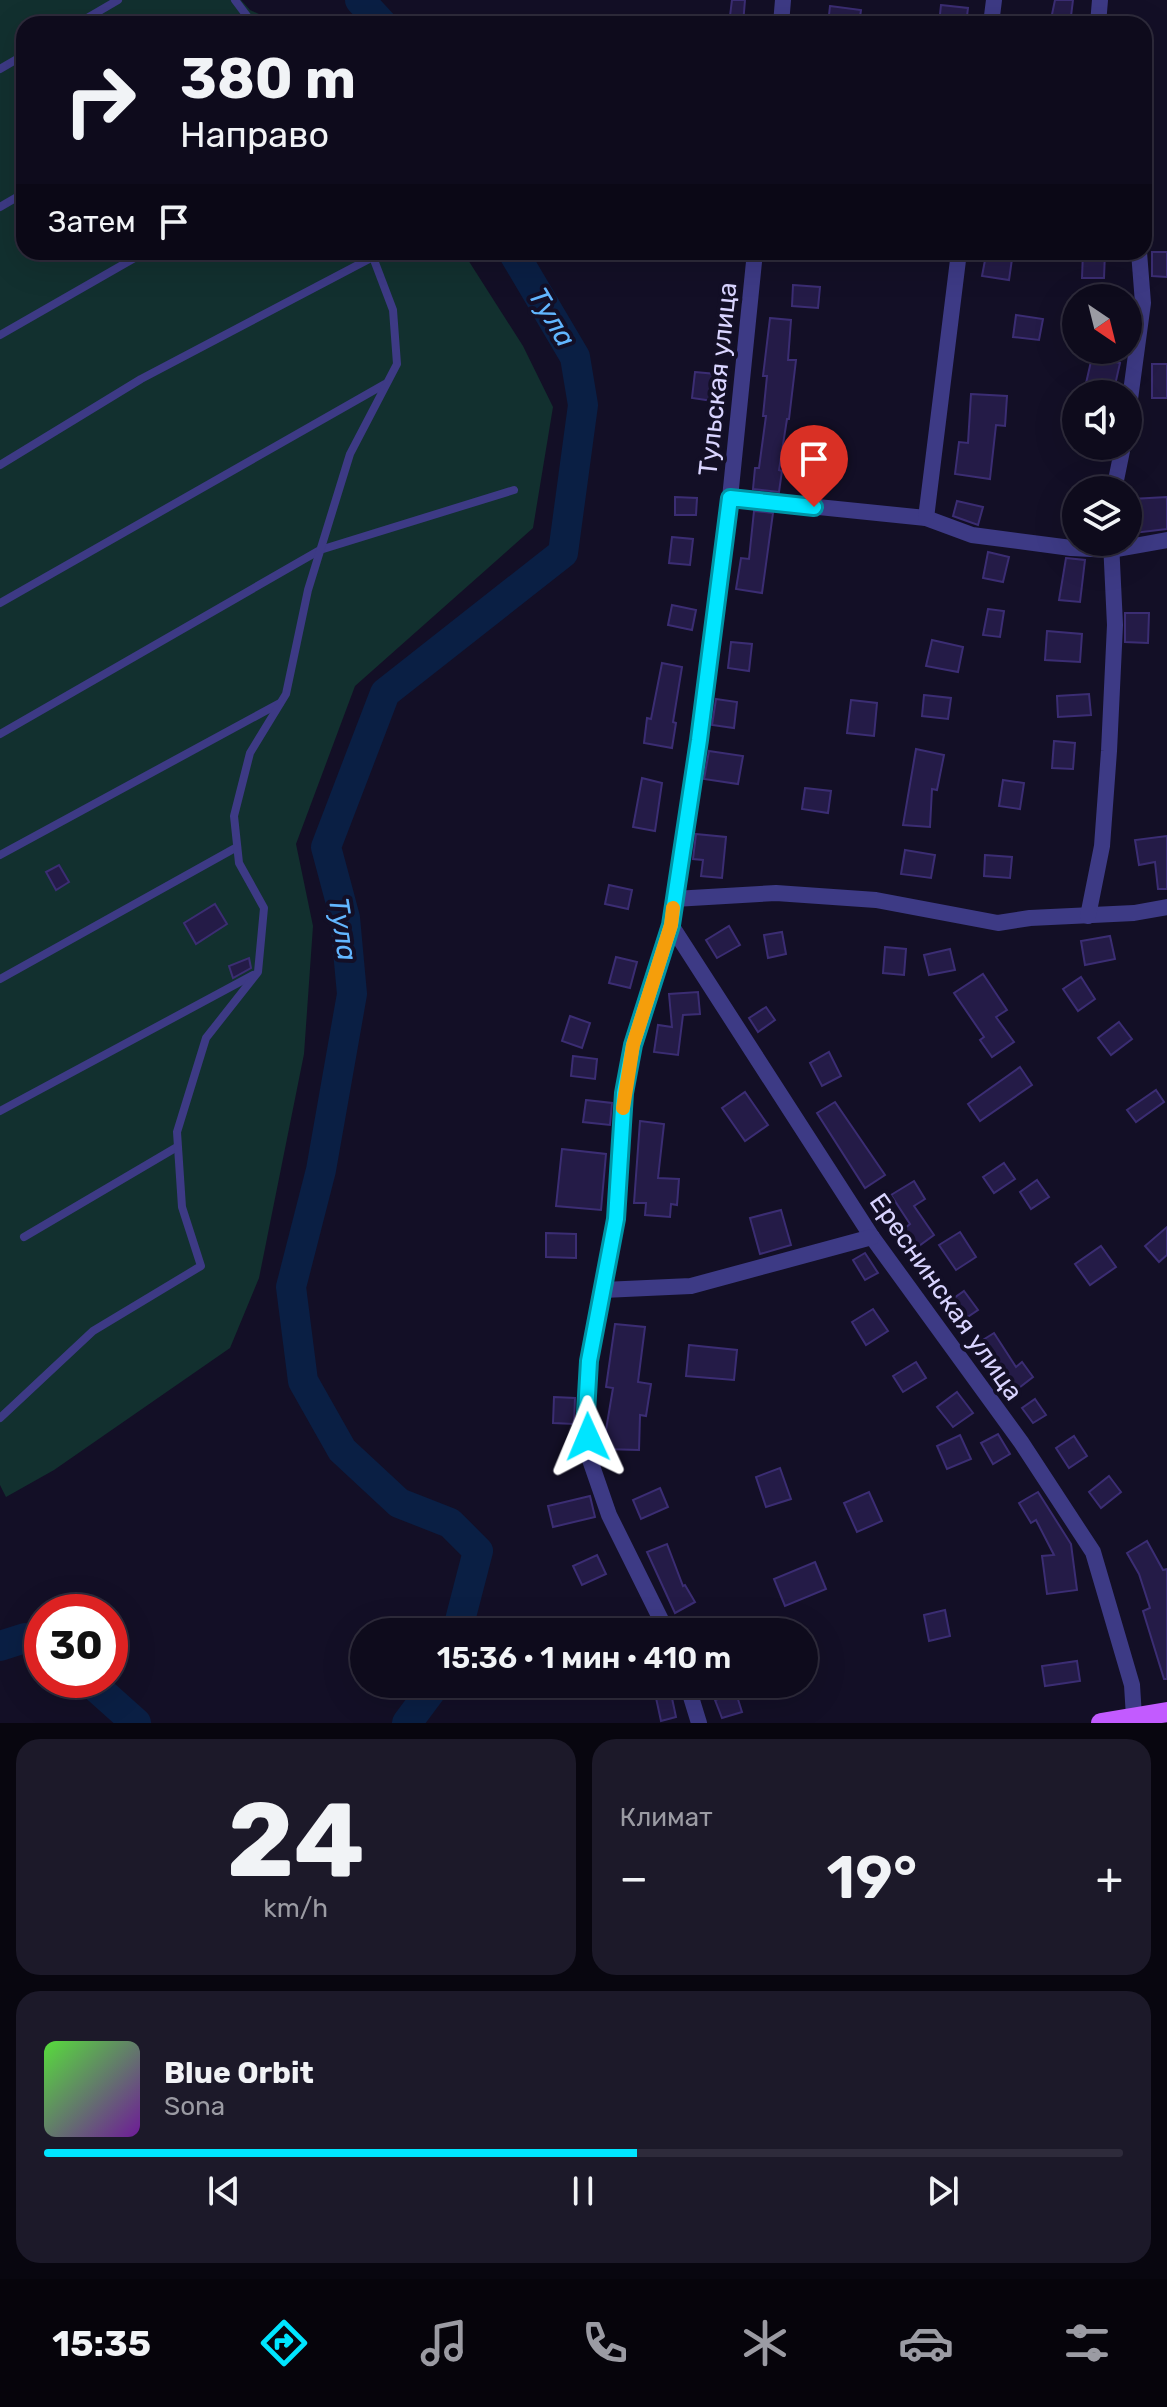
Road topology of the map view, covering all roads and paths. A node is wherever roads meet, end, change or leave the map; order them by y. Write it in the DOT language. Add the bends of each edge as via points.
graph roads {
  1 [pos="118,0"];
  2 [pos="91,16"];
  3 [pos="131,260"];
  4 [pos="363,260"];
  5 [pos="374,260"];
  6 [pos="754,260"];
  7 [pos="958,260"];
  8 [pos="1140,260"];
  9 [pos="0,335"];
  10 [pos="1133,380"];
  11 [pos="387,383"];
  12 [pos="0,465"];
  13 [pos="514,490"];
  14 [pos="730,498"];
  15 [pos="926,518"];
  16 [pos="1167,540"];
  17 [pos="1142,543"];
  18 [pos="1062,547"];
  19 [pos="320,550"];
  20 [pos="1112,556"];
  21 [pos="0,603"];
  22 [pos="282,702"];
  23 [pos="0,734"];
  24 [pos="237,847"];
  25 [pos="0,855"];
  26 [pos="674,899"];
  27 [pos="1167,907"];
  28 [pos="1088,916"];
  29 [pos="671,925"];
  30 [pos="258,972"];
  31 [pos="0,979"];
  32 [pos="0,1111"];
  33 [pos="177,1147"];
  34 [pos="24,1237"];
  35 [pos="872,1237"];
  36 [pos="603,1290"];
  37 [pos="0,1418"];
  38 [pos="660,1618"];
  39 [pos="691,1698"];
  40 [pos="1167,1712"];
  41 [pos="1134,1717"];
  42 [pos="699,1723"];
  43 [pos="1101,1723"];
  1 -- 2 [label="lane"];
  3 -- 9 [label="lane"];
  4 -- 12 [label="lane" via="141,379"];
  5 -- 11 [label="lane" via="393,310 397,364"];
  6 -- 14 [label="street, Тульская улица"];
  7 -- 15 [label="street"];
  8 -- 10 [label="street" via="1143,303"];
  11 -- 19 [label="lane" via="350,454"];
  11 -- 21 [label="lane"];
  13 -- 19 [label="lane"];
  14 -- 15 [label="street"];
  14 -- 26 [label="street, Тульская улица"];
  15 -- 18 [label="street" via="972,535"];
  16 -- 17 [label="street"];
  19 -- 22 [label="lane"];
  19 -- 23 [label="lane"];
  20 -- 28 [label="street" via="1115,625 1109,751 1102,846"];
  22 -- 24 [label="lane" via="250,753 234,816"];
  22 -- 25 [label="lane"];
  24 -- 30 [label="lane" via="239,863 264,908"];
  24 -- 31 [label="lane"];
  26 -- 28 [label="street" via="776,893 876,900 998,923"];
  26 -- 29 [label="street, Тульская улица"];
  27 -- 28 [label="street"];
  29 -- 35 [label="street, Ереснинская улица"];
  29 -- 36 [label="street, Тульская улица" via="633,1045 624,1093 616,1219"];
  30 -- 32 [label="lane"];
  30 -- 33 [label="lane" via="206,1038"];
  33 -- 34 [label="lane"];
  33 -- 37 [label="lane" via="182,1207 201,1266 93,1331"];
  35 -- 36 [label="street" via="691,1286"];
  35 -- 41 [label="street, Ереснинская улица" via="1021,1442 1093,1552 1132,1685"];
  36 -- 38 [label="street, Тульская улица" via="589,1361 590,1460 609,1515"];
  39 -- 42 [label="street"];
  40 -- 41 [label="main road"];
  41 -- 43 [label="main road"];
}
